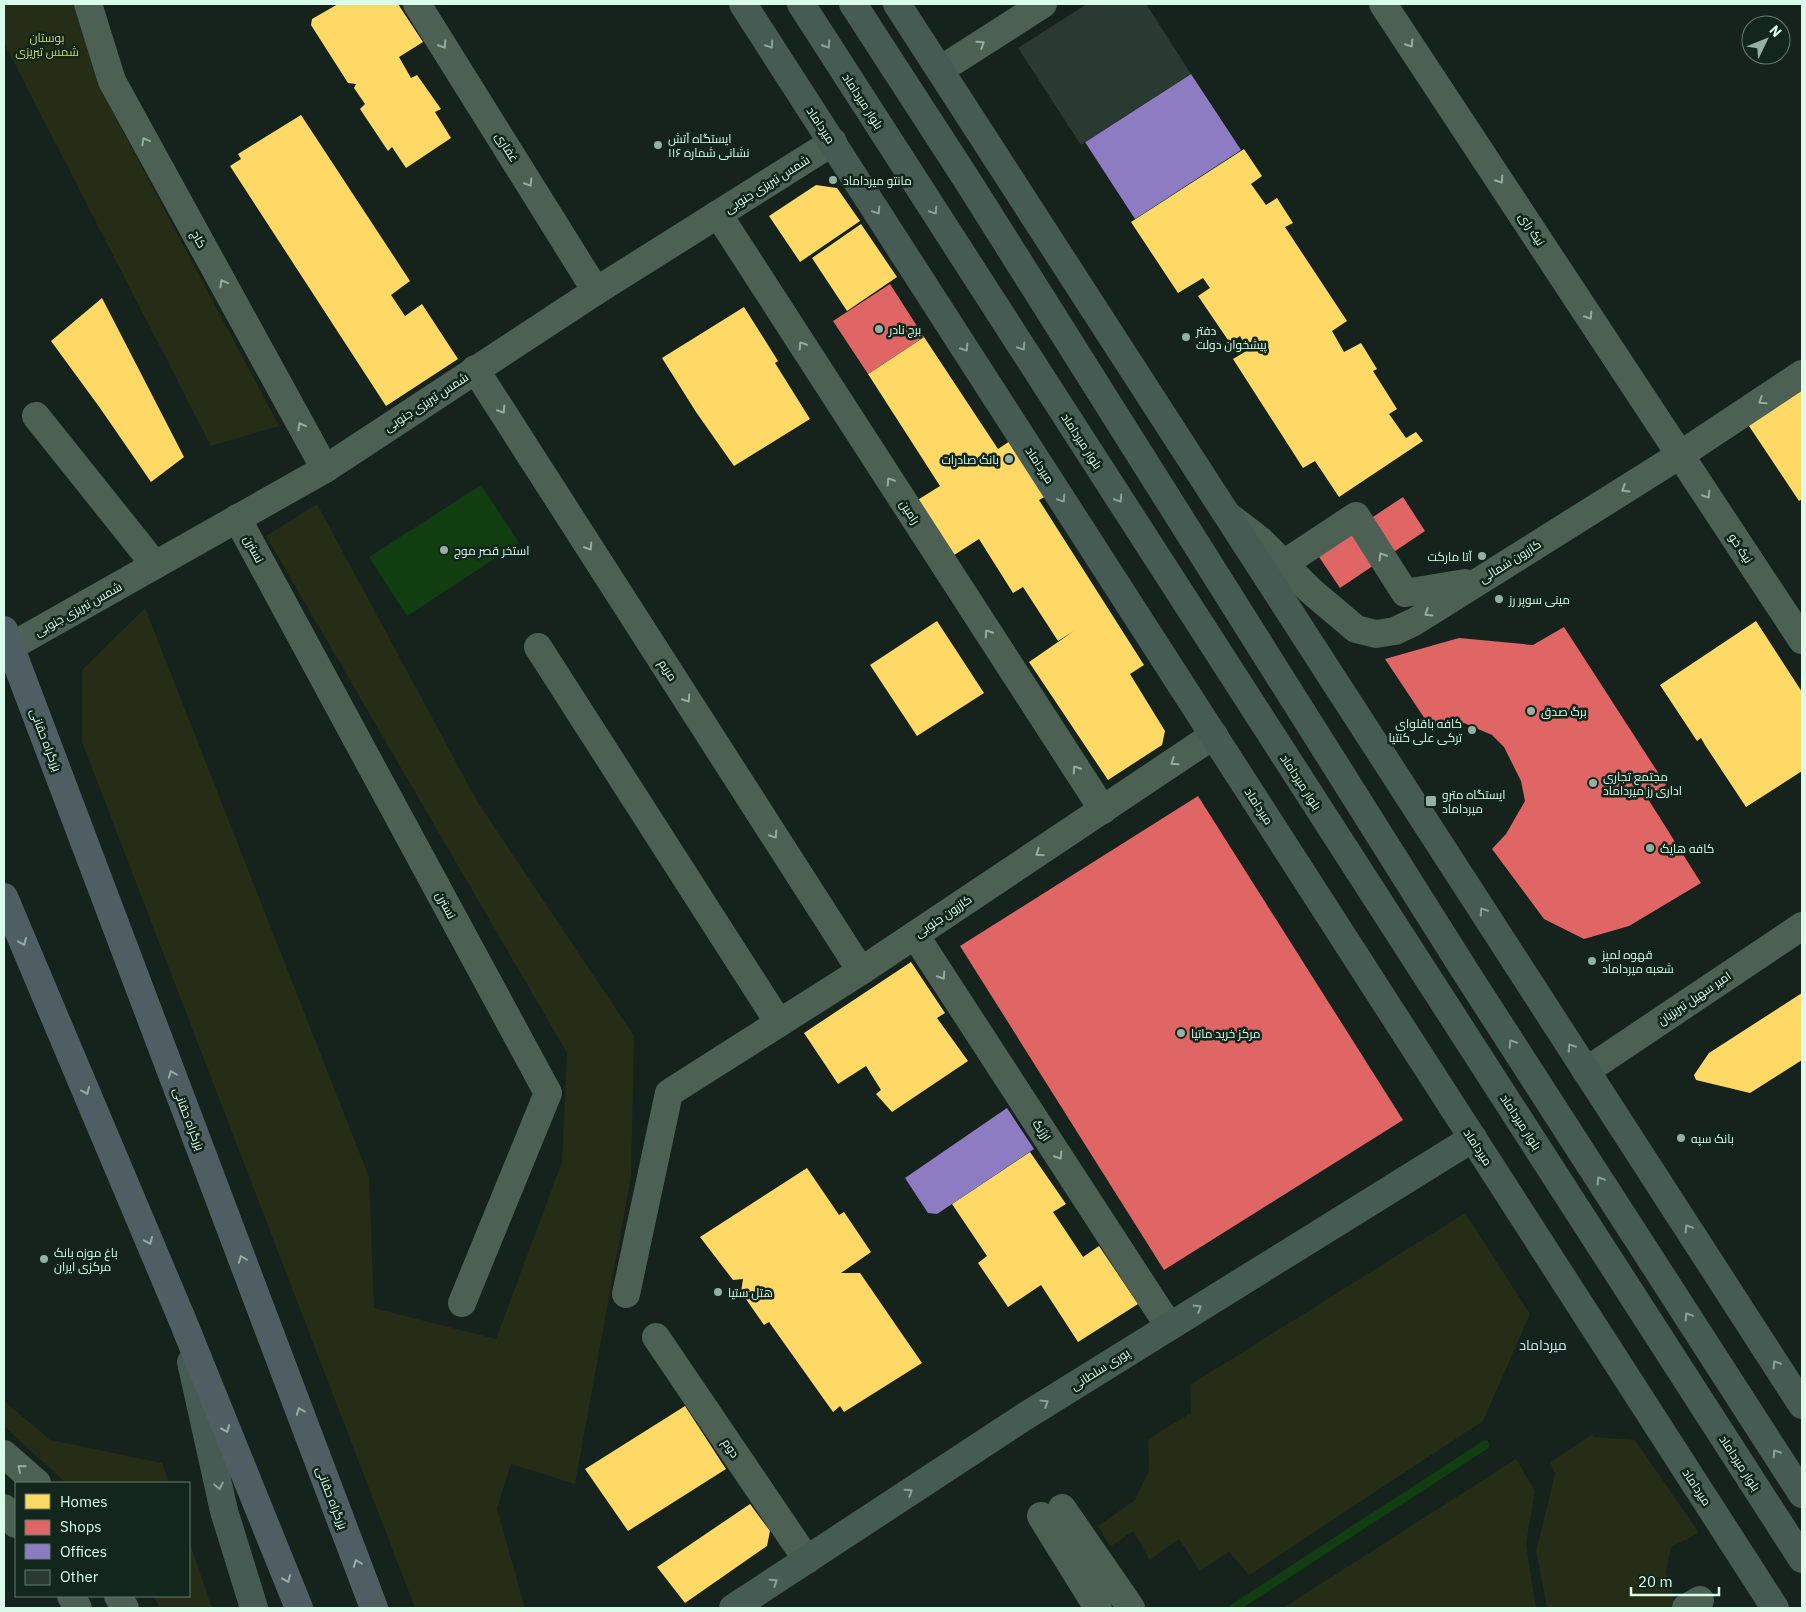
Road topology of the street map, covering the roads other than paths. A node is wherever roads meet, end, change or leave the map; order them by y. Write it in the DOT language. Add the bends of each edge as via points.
graph roads {
  1 [pos="88,4"];
  2 [pos="417,4"];
  3 [pos="744,4"];
  4 [pos="801,4"];
  5 [pos="853,4"];
  6 [pos="897,4"];
  7 [pos="1043,4"];
  8 [pos="1383,4"];
  9 [pos="940,70"];
  10 [pos="833,142"];
  11 [pos="969,183"];
  12 [pos="718,214"];
  13 [pos="1070,273"];
  14 [pos="596,291"];
  15 [pos="475,369"];
  16 [pos="1802,374"];
  17 [pos="36,416"];
  18 [pos="1680,455"];
  19 [pos="325,469"];
  20 [pos="1227,515"];
  21 [pos="237,518"];
  22 [pos="1285,563"];
  23 [pos="155,565"];
  24 [pos="1479,580"];
  25 [pos="7,638"];
  26 [pos="1802,640"];
  27 [pos="538,648"];
  28 [pos="1214,735"];
  29 [pos="1103,810"];
  30 [pos="4,897"];
  31 [pos="1802,926"];
  32 [pos="915,935"];
  33 [pos="861,971"];
  34 [pos="779,1022"];
  35 [pos="1586,1071"];
  36 [pos="1473,1138"];
  37 [pos="626,1294"];
  38 [pos="462,1303"];
  39 [pos="182,1319"];
  40 [pos="1169,1326"];
  41 [pos="656,1337"];
  42 [pos="1802,1405"];
  43 [pos="4,1454"];
  44 [pos="36,1482"];
  45 [pos="1802,1494"];
  46 [pos="4,1508"];
  47 [pos="15,1523"];
  48 [pos="807,1560"];
  49 [pos="1802,1560"];
  50 [pos="72,1597"];
  51 [pos="119,1597"];
  52 [pos="78,1608"];
  53 [pos="125,1608"];
  54 [pos="254,1608"];
  55 [pos="299,1608"];
  56 [pos="374,1608"];
  57 [pos="733,1608"];
  58 [pos="1098,1608"];
  59 [pos="1131,1608"];
  60 [pos="1775,1608"];
  19 -- 1 [label="street, کاج, one-way" via="112,80"];
  2 -- 14 [label="street, غفارى, one-way"];
  3 -- 10 [label="main road, میرداماد, one-way"];
  4 -- 49 [label="main road, بلوار میرداماد, one-way"];
  5 -- 11 [label="main road"];
  6 -- 9 [label="main road"];
  9 -- 7 [label="street, one-way"];
  8 -- 18 [label="street, نیک رای, one-way"];
  9 -- 13 [label="main road"];
  10 -- 12 [label="street, شمس تبریزی جنوبی"];
  10 -- 28 [label="main road, میرداماد, one-way"];
  11 -- 13 [label="main road"];
  45 -- 11 [label="main road, one-way" via="1465,971"];
  12 -- 14 [label="street, شمس تبریزی جنوبی"];
  29 -- 12 [label="street, رامین, one-way"];
  13 -- 20 [label="main road"];
  14 -- 15 [label="street, شمس تبریزی جنوبی"];
  15 -- 19 [label="street, شمس تبریزی جنوبی"];
  15 -- 33 [label="street, مریم, one-way"];
  16 -- 18 [label="street, کازرون شمالی, one-way"];
  17 -- 23 [label="street"];
  18 -- 24 [label="street, کازرون شمالی, one-way"];
  18 -- 26 [label="street, نیک خو, one-way"];
  19 -- 21 [label="street, شمس تبریزی جنوبی"];
  20 -- 22 [label="street, کازرون شمالی"];
  35 -- 20 [label="main road, one-way"];
  21 -- 23 [label="street, شمس تبریزی جنوبی"];
  21 -- 38 [label="street, نسترن" via="548,1093"];
  24 -- 22 [label="street, کازرون شمالی, one-way" via="1414,622 1395,631 1376,634 1356,629"];
  24 -- 22 [label="street, one-way" via="1405,593 1356,516"];
  23 -- 25 [label="street, شمس تبریزی جنوبی"];
  56 -- 25 [label="highway, بزرگراه حقانی, one-way"];
  27 -- 34 [label="street"];
  28 -- 29 [label="street, کازرون جنوبی, one-way"];
  28 -- 36 [label="main road, میرداماد"];
  29 -- 32 [label="street, کازرون جنوبی, one-way"];
  30 -- 39 [label="highway, one-way"];
  31 -- 35 [label="street, امیر سهیل تبریزیان"];
  32 -- 33 [label="street, کازرون جنوبی"];
  32 -- 40 [label="street, ارژنگ, one-way"];
  33 -- 34 [label="street, کازرون جنوبی"];
  34 -- 37 [label="street, کازرون جنوبی" via="668,1093"];
  42 -- 35 [label="main road, one-way"];
  40 -- 36 [label="main road, پوری سلطانی, one-way"];
  36 -- 60 [label="main road, میرداماد"];
  39 -- 54 [label="main road, one-way" via="224,1511"];
  39 -- 55 [label="highway, one-way"];
  48 -- 40 [label="main road, پوری سلطانی, one-way" via="1024,1416"];
  41 -- 48 [label="street, دوم"];
  44 -- 43 [label="street, one-way"];
  46 -- 47 [label="street"];
  57 -- 48 [label="main road, پوری سلطانی, one-way"];
  50 -- 52 [label="street"];
  51 -- 53 [label="street"];
  58 -- 59 [label="street" via="1052,1512"];
}
